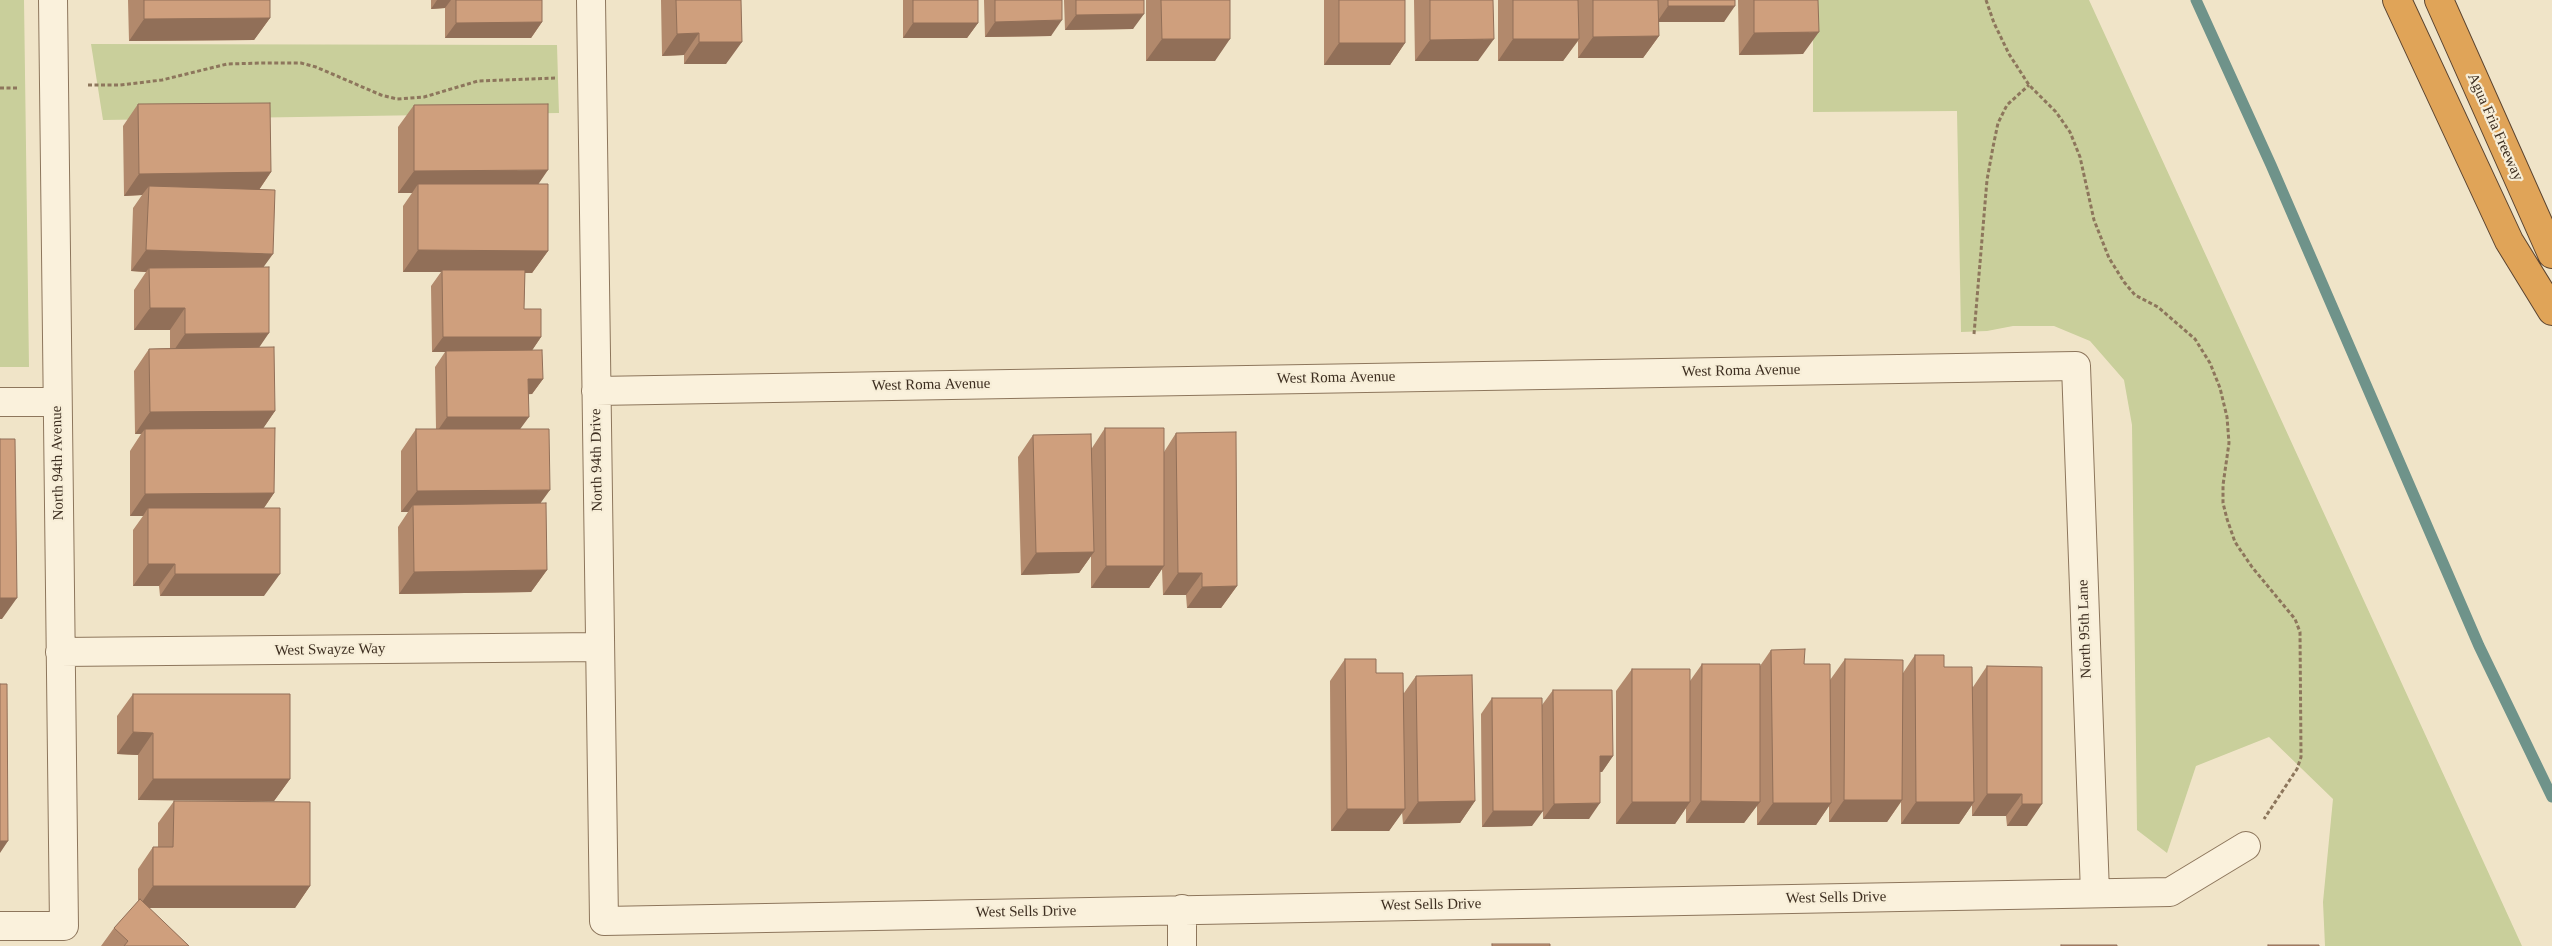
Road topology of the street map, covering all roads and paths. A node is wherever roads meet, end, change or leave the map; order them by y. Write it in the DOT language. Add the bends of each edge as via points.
graph roads {
  1 [pos="53,0"];
  2 [pos="590,0"];
  3 [pos="1986,0"];
  4 [pos="2397,0"];
  5 [pos="2439,0"];
  6 [pos="592,78"];
  7 [pos="55,85"];
  8 [pos="2030,85"];
  9 [pos="0,88"];
  10 [pos="2552,254"];
  11 [pos="2552,311"];
  12 [pos="2076,366"];
  13 [pos="1975,367"];
  14 [pos="596,391"];
  15 [pos="0,402"];
  16 [pos="57,402"];
  17 [pos="600,647"];
  18 [pos="60,652"];
  19 [pos="2246,846"];
  20 [pos="2095,893"];
  21 [pos="1182,909"];
  22 [pos="604,921"];
  23 [pos="0,926"];
  24 [pos="1182,946"];
  1 -- 7 [label="street, North 94th Avenue"];
  2 -- 6 [label="street, North 94th Drive"];
  3 -- 8 [label="path" via="2009,54"];
  4 -- 11 [label="highway" via="2509,241"];
  5 -- 10 [label="highway, Agua Fria Freeway"];
  6 -- 7 [label="path" via="478,81 424,97 397,99 316,67 301,63 263,63 228,64 142,83"];
  6 -- 14 [label="street, North 94th Drive"];
  7 -- 9 [label="path"];
  7 -- 16 [label="street, North 94th Avenue"];
  8 -- 13 [label="path" via="2007,105 1998,123 1993,147 1987,180 1976,313"];
  8 -- 19 [label="path" via="2070,132 2080,156 2094,220 2124,282 2135,295 2185,328 2210,363 2227,417 2229,443 2223,504 2227,519 2235,542 2295,619 2300,632 2301,757 2297,769"];
  12 -- 13 [label="street, West Roma Avenue"];
  12 -- 20 [label="street, North 95th Lane"];
  13 -- 14 [label="street, West Roma Avenue"];
  14 -- 17 [label="street, North 94th Drive"];
  15 -- 16 [label="street"];
  16 -- 18 [label="street, North 94th Avenue"];
  17 -- 18 [label="street, West Swayze Way"];
  17 -- 22 [label="street, North 94th Drive"];
  18 -- 23 [label="street, North 94th Avenue" via="64,926"];
  19 -- 20 [label="street, West Sells Drive" via="2170,892"];
  20 -- 21 [label="street, West Sells Drive"];
  21 -- 22 [label="street, West Sells Drive"];
  21 -- 24 [label="street"];
}
